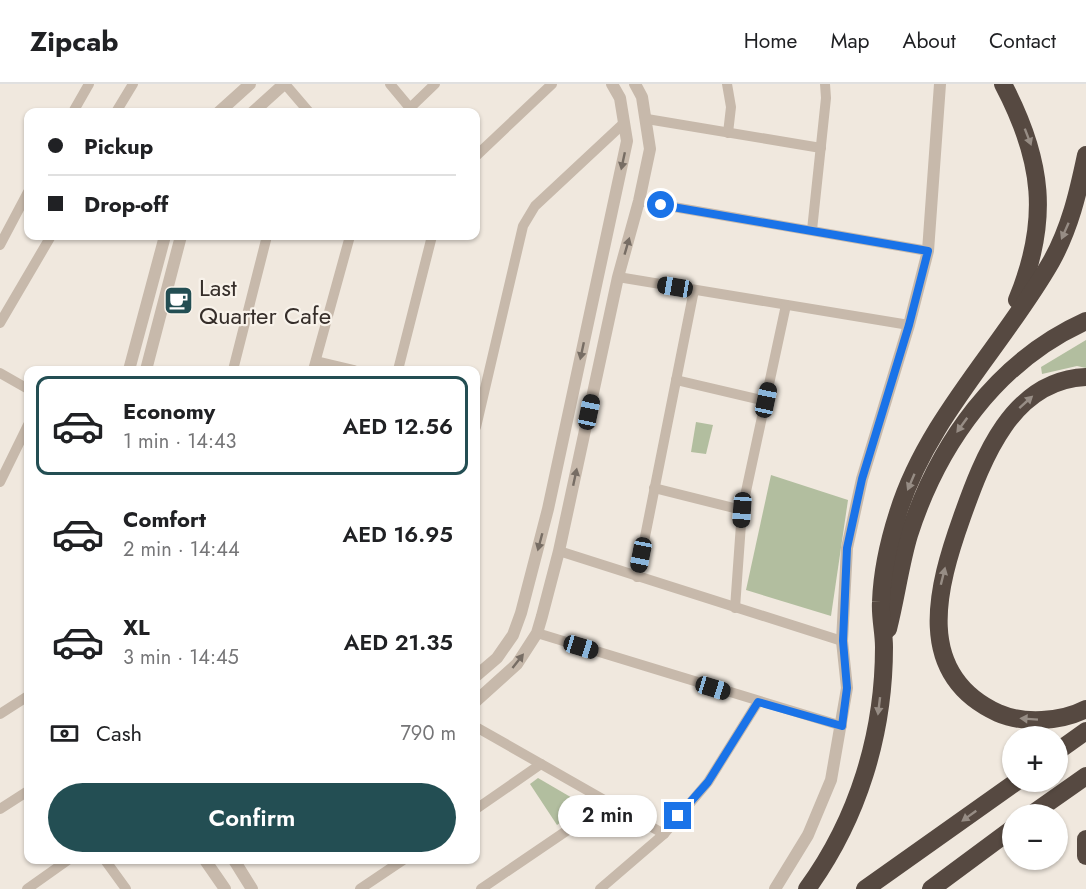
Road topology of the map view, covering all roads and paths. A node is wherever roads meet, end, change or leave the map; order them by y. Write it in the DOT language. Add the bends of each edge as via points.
graph roads {
  1 [pos="88,84"];
  2 [pos="133,84"];
  3 [pos="250,84"];
  4 [pos="285,84"];
  5 [pos="390,84"];
  6 [pos="435,84"];
  7 [pos="552,84"];
  8 [pos="612,84"];
  9 [pos="635,84"];
  10 [pos="727,84"];
  11 [pos="825,84"];
  12 [pos="940,84"];
  13 [pos="1003,84"];
  14 [pos="75,108"];
  15 [pos="118,108"];
  16 [pos="223,108"];
  17 [pos="258,108"];
  18 [pos="306,108"];
  19 [pos="647,119"];
  20 [pos="624,123"];
  21 [pos="728,133"];
  22 [pos="821,148"];
  23 [pos="480,152"];
  24 [pos="1086,155"];
  25 [pos="24,199"];
  26 [pos="639,201"];
  27 [pos="812,230"];
  28 [pos="49,240"];
  29 [pos="164,240"];
  30 [pos="180,240"];
  31 [pos="266,240"];
  32 [pos="349,240"];
  33 [pos="431,240"];
  34 [pos="0,244"];
  35 [pos="928,251"];
  36 [pos="618,277"];
  37 [pos="694,290"];
  38 [pos="786,305"];
  39 [pos="1086,321"];
  40 [pos="0,323"];
  41 [pos="909,325"];
  42 [pos="998,344"];
  43 [pos="130,366"];
  44 [pos="147,366"];
  45 [pos="233,366"];
  46 [pos="315,366"];
  47 [pos="399,366"];
  48 [pos="0,373"];
  49 [pos="1086,377"];
  50 [pos="676,380"];
  51 [pos="24,387"];
  52 [pos="766,400"];
  53 [pos="480,409"];
  54 [pos="24,433"];
  55 [pos="0,482"];
  56 [pos="654,488"];
  57 [pos="742,510"];
  58 [pos="559,551"];
  59 [pos="637,577"];
  60 [pos="735,608"];
  61 [pos="537,633"];
  62 [pos="843,641"];
  63 [pos="884,647"];
  64 [pos="480,673"];
  65 [pos="480,697"];
  66 [pos="24,699"];
  67 [pos="758,702"];
  68 [pos="1086,709"];
  69 [pos="0,714"];
  70 [pos="842,726"];
  71 [pos="480,729"];
  72 [pos="1086,730"];
  73 [pos="1068,744"];
  74 [pos="541,764"];
  75 [pos="1086,776"];
  76 [pos="1002,792"];
  77 [pos="24,793"];
  78 [pos="609,802"];
  79 [pos="1046,804"];
  80 [pos="480,806"];
  81 [pos="0,809"];
  82 [pos="664,834"];
  83 [pos="1002,836"];
  84 [pos="1086,839"];
  85 [pos="1086,856"];
  86 [pos="62,864"];
  87 [pos="108,864"];
  88 [pos="208,864"];
  89 [pos="239,864"];
  90 [pos="396,864"];
  91 [pos="27,889"];
  92 [pos="126,889"];
  93 [pos="225,889"];
  94 [pos="252,889"];
  95 [pos="360,889"];
  96 [pos="481,889"];
  97 [pos="600,889"];
  98 [pos="775,889"];
  99 [pos="807,889"];
  100 [pos="865,889"];
  101 [pos="932,889"];
  1 -- 14 [label="street"];
  2 -- 15 [label="street"];
  3 -- 16 [label="street"];
  4 -- 17 [label="street"];
  4 -- 18 [label="street"];
  5 -- 6 [label="street" via="410,108"];
  7 -- 23 [label="street"];
  8 -- 20 [label="street" via="620,98"];
  9 -- 19 [label="street"];
  10 -- 21 [label="street" via="731,107"];
  11 -- 22 [label="street"];
  12 -- 35 [label="street"];
  13 -- 42 [label="highway, one-way" via="1032,150 1039,220 1032,258"];
  19 -- 21 [label="street"];
  19 -- 26 [label="street" via="650,149"];
  20 -- 53 [label="street" via="535,206 523,226"];
  20 -- 64 [label="street, one-way" via="627,141 548,509 524,601 513,634 497,658"];
  21 -- 22 [label="street"];
  22 -- 27 [label="street"];
  24 -- 42 [label="highway, one-way" via="1075,209 1051,261"];
  25 -- 34 [label="street"];
  26 -- 27 [label="street"];
  36 -- 26 [label="street, one-way"];
  27 -- 35 [label="street"];
  28 -- 40 [label="street"];
  29 -- 43 [label="street"];
  30 -- 44 [label="street"];
  31 -- 45 [label="street"];
  32 -- 46 [label="street"];
  33 -- 47 [label="street"];
  35 -- 41 [label="street"];
  36 -- 37 [label="street"];
  58 -- 36 [label="street, one-way"];
  37 -- 38 [label="street"];
  37 -- 50 [label="street"];
  38 -- 41 [label="street"];
  38 -- 52 [label="street"];
  39 -- 63 [label="highway, one-way" via="1037,350 1009,373 983,399 946,449 909,537"];
  41 -- 62 [label="street" via="878,421 847,548"];
  42 -- 63 [label="highway, one-way" via="933,437 898,512 881,602"];
  48 -- 51 [label="street"];
  68 -- 49 [label="highway, one-way" via="1076,715 1036,720 1007,717 978,703 956,682 944,656 938,626 939,593 948,556 979,469 1002,429 1024,402 1049,385"];
  50 -- 52 [label="street"];
  50 -- 56 [label="street"];
  52 -- 57 [label="street"];
  54 -- 55 [label="street"];
  56 -- 57 [label="street"];
  56 -- 59 [label="street"];
  57 -- 60 [label="street"];
  58 -- 59 [label="street"];
  58 -- 61 [label="street"];
  59 -- 60 [label="street"];
  60 -- 62 [label="street"];
  65 -- 61 [label="street, one-way" via="517,664"];
  61 -- 67 [label="street"];
  62 -- 70 [label="street" via="847,688"];
  63 -- 99 [label="highway, one-way" via="877,724 857,799 832,854"];
  66 -- 69 [label="street"];
  67 -- 70 [label="street"];
  67 -- 82 [label="street" via="708,782"];
  70 -- 98 [label="street" via="831,780 808,835"];
  71 -- 74 [label="street"];
  72 -- 73 [label="highway"];
  74 -- 78 [label="street"];
  74 -- 80 [label="street"];
  75 -- 79 [label="highway"];
  76 -- 100 [label="highway, one-way"];
  77 -- 81 [label="street"];
  78 -- 82 [label="street"];
  78 -- 96 [label="street"];
  82 -- 97 [label="street"];
  83 -- 101 [label="highway"];
  84 -- 85 [label="highway"];
  86 -- 91 [label="street"];
  87 -- 92 [label="street"];
  88 -- 93 [label="street"];
  89 -- 94 [label="street"];
  90 -- 95 [label="street"];
}
